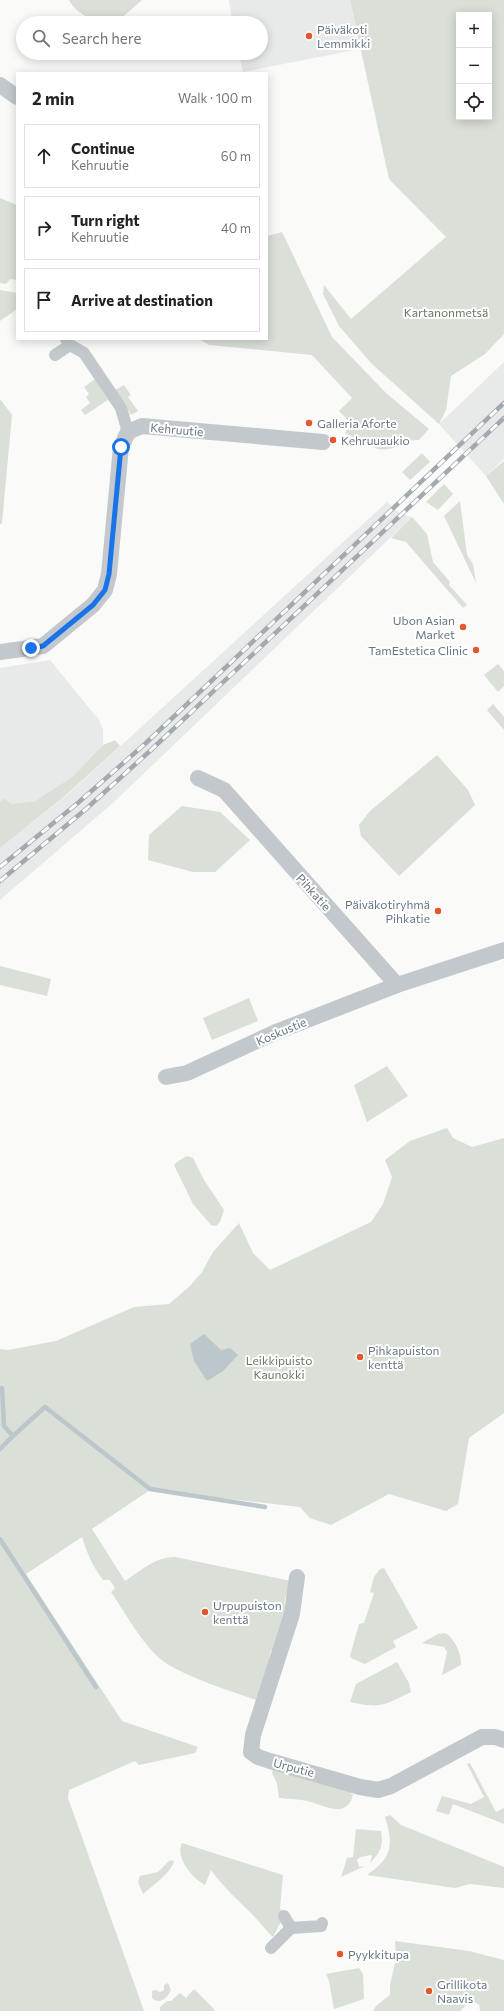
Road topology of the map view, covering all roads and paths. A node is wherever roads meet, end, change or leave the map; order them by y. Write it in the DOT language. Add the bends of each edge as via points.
graph roads {
  1 [pos="0,85"];
  2 [pos="16,96"];
  3 [pos="68,342"];
  4 [pos="55,355"];
  5 [pos="128,432"];
  6 [pos="323,442"];
  7 [pos="0,652"];
  8 [pos="198,778"];
  9 [pos="504,950"];
  10 [pos="397,985"];
  11 [pos="166,1077"];
  12 [pos="297,1577"];
  13 [pos="504,1740"];
  14 [pos="284,1916"];
  15 [pos="322,1925"];
  16 [pos="291,1928"];
  17 [pos="271,1948"];
  1 -- 2 [label="street"];
  3 -- 4 [label="street"];
  3 -- 5 [label="street" via="84,353 102,371 121,408"];
  5 -- 6 [label="street, Kehruutie" via="142,426"];
  5 -- 7 [label="street" via="121,447 109,574 105,590 93,605 43,646"];
  8 -- 10 [label="street, Pihkatie" via="224,790"];
  9 -- 10 [label="street"];
  10 -- 11 [label="street, Koskustie" via="276,1032 187,1073"];
  12 -- 13 [label="street, Urputie" via="292,1614 253,1735 251,1752 264,1759 372,1790 391,1786 482,1737"];
  14 -- 16 [label="street"];
  15 -- 16 [label="street"];
  16 -- 17 [label="street"];
}
